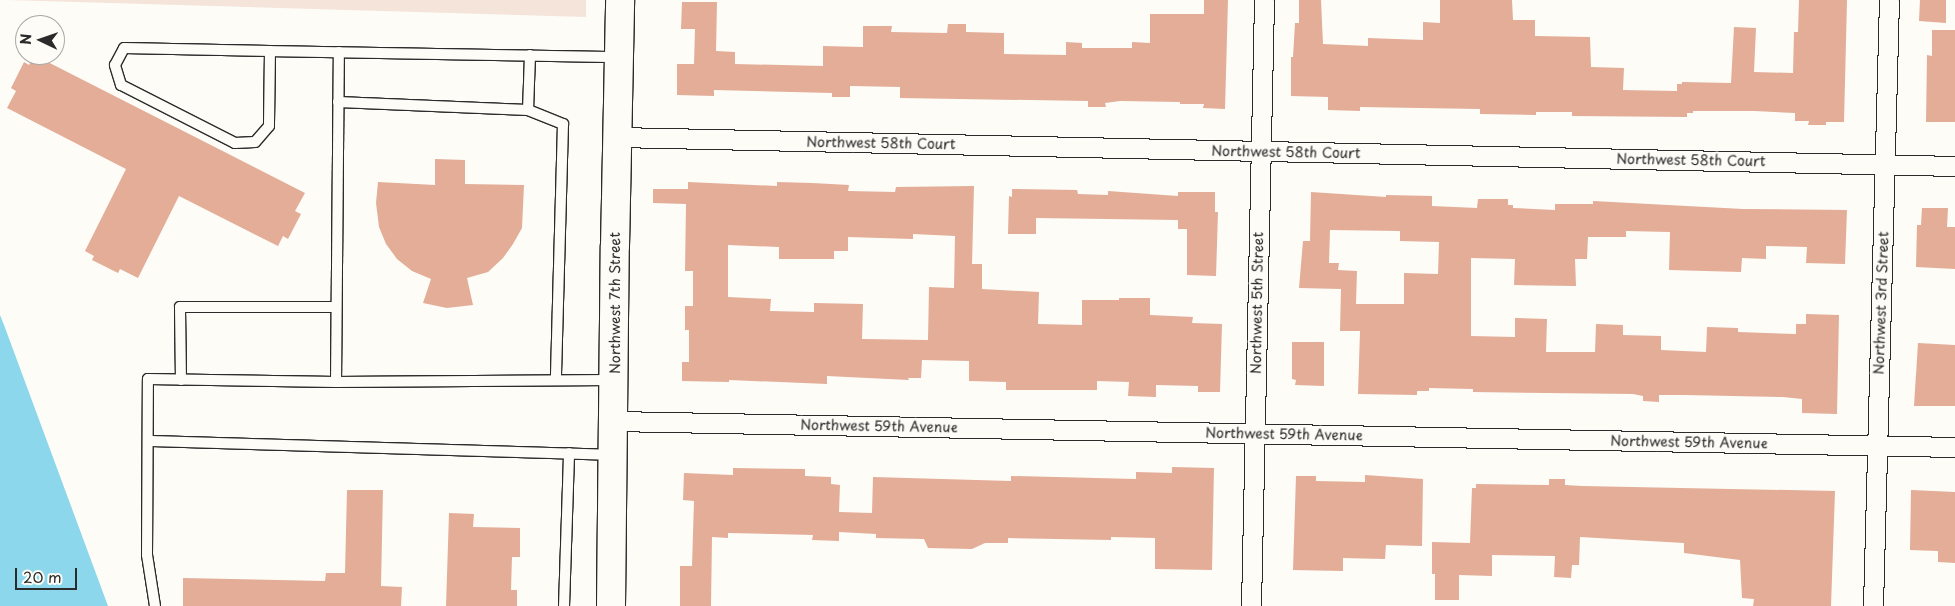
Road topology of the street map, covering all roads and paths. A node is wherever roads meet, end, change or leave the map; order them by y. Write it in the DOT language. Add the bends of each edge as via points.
graph roads {
  1 [pos="620,0"];
  2 [pos="1264,0"];
  3 [pos="1889,0"];
  4 [pos="270,51"];
  5 [pos="338,52"];
  6 [pos="530,55"];
  7 [pos="619,57"];
  8 [pos="338,102"];
  9 [pos="528,110"];
  10 [pos="617,137"];
  11 [pos="1261,151"];
  12 [pos="1885,164"];
  13 [pos="1955,166"];
  14 [pos="336,307"];
  15 [pos="181,380"];
  16 [pos="556,380"];
  17 [pos="614,380"];
  18 [pos="336,382"];
  19 [pos="614,420"];
  20 [pos="1254,434"];
  21 [pos="148,441"];
  22 [pos="1877,446"];
  23 [pos="1955,446"];
  24 [pos="569,453"];
  25 [pos="613,455"];
  26 [pos="155,606"];
  27 [pos="564,606"];
  28 [pos="611,606"];
  29 [pos="1251,606"];
  30 [pos="1873,606"];
  1 -- 7 [label="main road, Northwest 7th Street"];
  2 -- 11 [label="street, Northwest 5th Street"];
  3 -- 12 [label="street, Northwest 3rd Street"];
  4 -- 4 [label="lane" via="124,48 115,65 121,85 235,143 255,142 269,126"];
  4 -- 5 [label="lane"];
  5 -- 6 [label="lane"];
  5 -- 8 [label="lane"];
  6 -- 7 [label="lane"];
  6 -- 9 [label="lane"];
  7 -- 10 [label="main road, Northwest 7th Street"];
  8 -- 9 [label="lane"];
  8 -- 14 [label="lane"];
  9 -- 16 [label="lane" via="563,124"];
  10 -- 11 [label="street, Northwest 58th Court"];
  10 -- 17 [label="main road, Northwest 7th Street"];
  11 -- 12 [label="street, Northwest 58th Court"];
  11 -- 20 [label="street, Northwest 5th Street"];
  12 -- 13 [label="street, Northwest 58th Court"];
  12 -- 22 [label="street, Northwest 3rd Street"];
  14 -- 15 [label="lane" via="180,306"];
  14 -- 18 [label="lane"];
  15 -- 18 [label="lane"];
  15 -- 21 [label="lane" via="148,379"];
  16 -- 17 [label="lane"];
  16 -- 18 [label="lane"];
  17 -- 19 [label="main road, Northwest 7th Street"];
  19 -- 20 [label="street, Northwest 59th Avenue"];
  19 -- 25 [label="main road, Northwest 7th Street"];
  20 -- 22 [label="street, Northwest 59th Avenue"];
  20 -- 29 [label="street, Northwest 5th Street"];
  21 -- 24 [label="lane"];
  21 -- 26 [label="lane" via="147,555"];
  22 -- 23 [label="street, Northwest 59th Avenue"];
  22 -- 30 [label="street, Northwest 3rd Street"];
  24 -- 25 [label="lane"];
  24 -- 27 [label="lane"];
  25 -- 28 [label="main road, Northwest 7th Street"];
}
